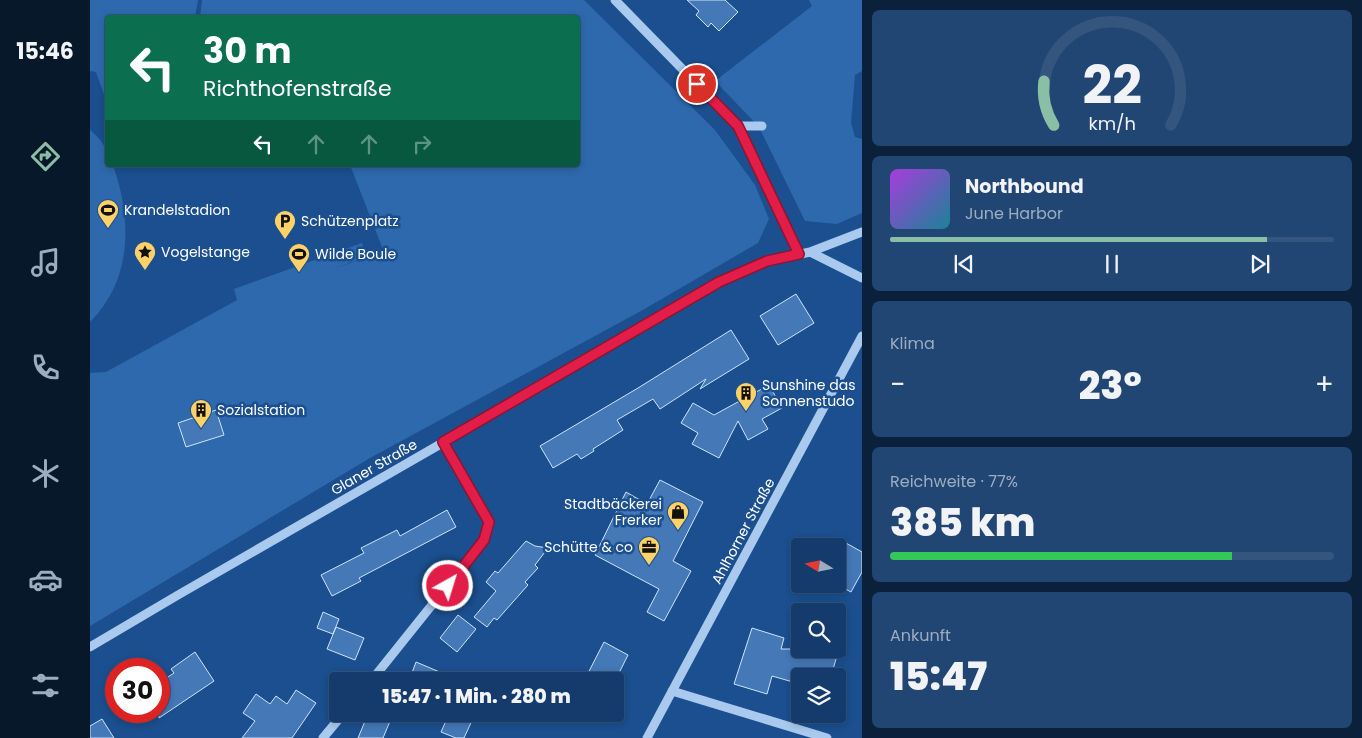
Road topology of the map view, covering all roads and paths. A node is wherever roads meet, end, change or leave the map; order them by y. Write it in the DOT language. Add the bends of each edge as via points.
graph roads {
  1 [pos="615,0"];
  2 [pos="738,126"];
  3 [pos="762,126"];
  4 [pos="862,232"];
  5 [pos="810,252"];
  6 [pos="799,254"];
  7 [pos="862,278"];
  8 [pos="862,336"];
  9 [pos="443,442"];
  10 [pos="90,647"];
  11 [pos="377,672"];
  12 [pos="672,691"];
  13 [pos="337,722"];
  14 [pos="323,738"];
  15 [pos="647,738"];
  16 [pos="827,738"];
  1 -- 2 [label="street"];
  2 -- 3 [label="street"];
  2 -- 6 [label="street"];
  4 -- 5 [label="street, Glaner Straße"];
  5 -- 6 [label="street, Glaner Straße"];
  5 -- 7 [label="street"];
  6 -- 9 [label="street, Glaner Straße" via="767,261 719,282"];
  8 -- 12 [label="street, Ahlhorner Straße"];
  9 -- 10 [label="street, Glaner Straße"];
  9 -- 11 [label="street" via="489,522 484,540"];
  12 -- 15 [label="street, Ahlhorner Straße"];
  12 -- 16 [label="street"];
  13 -- 14 [label="street"];
}
